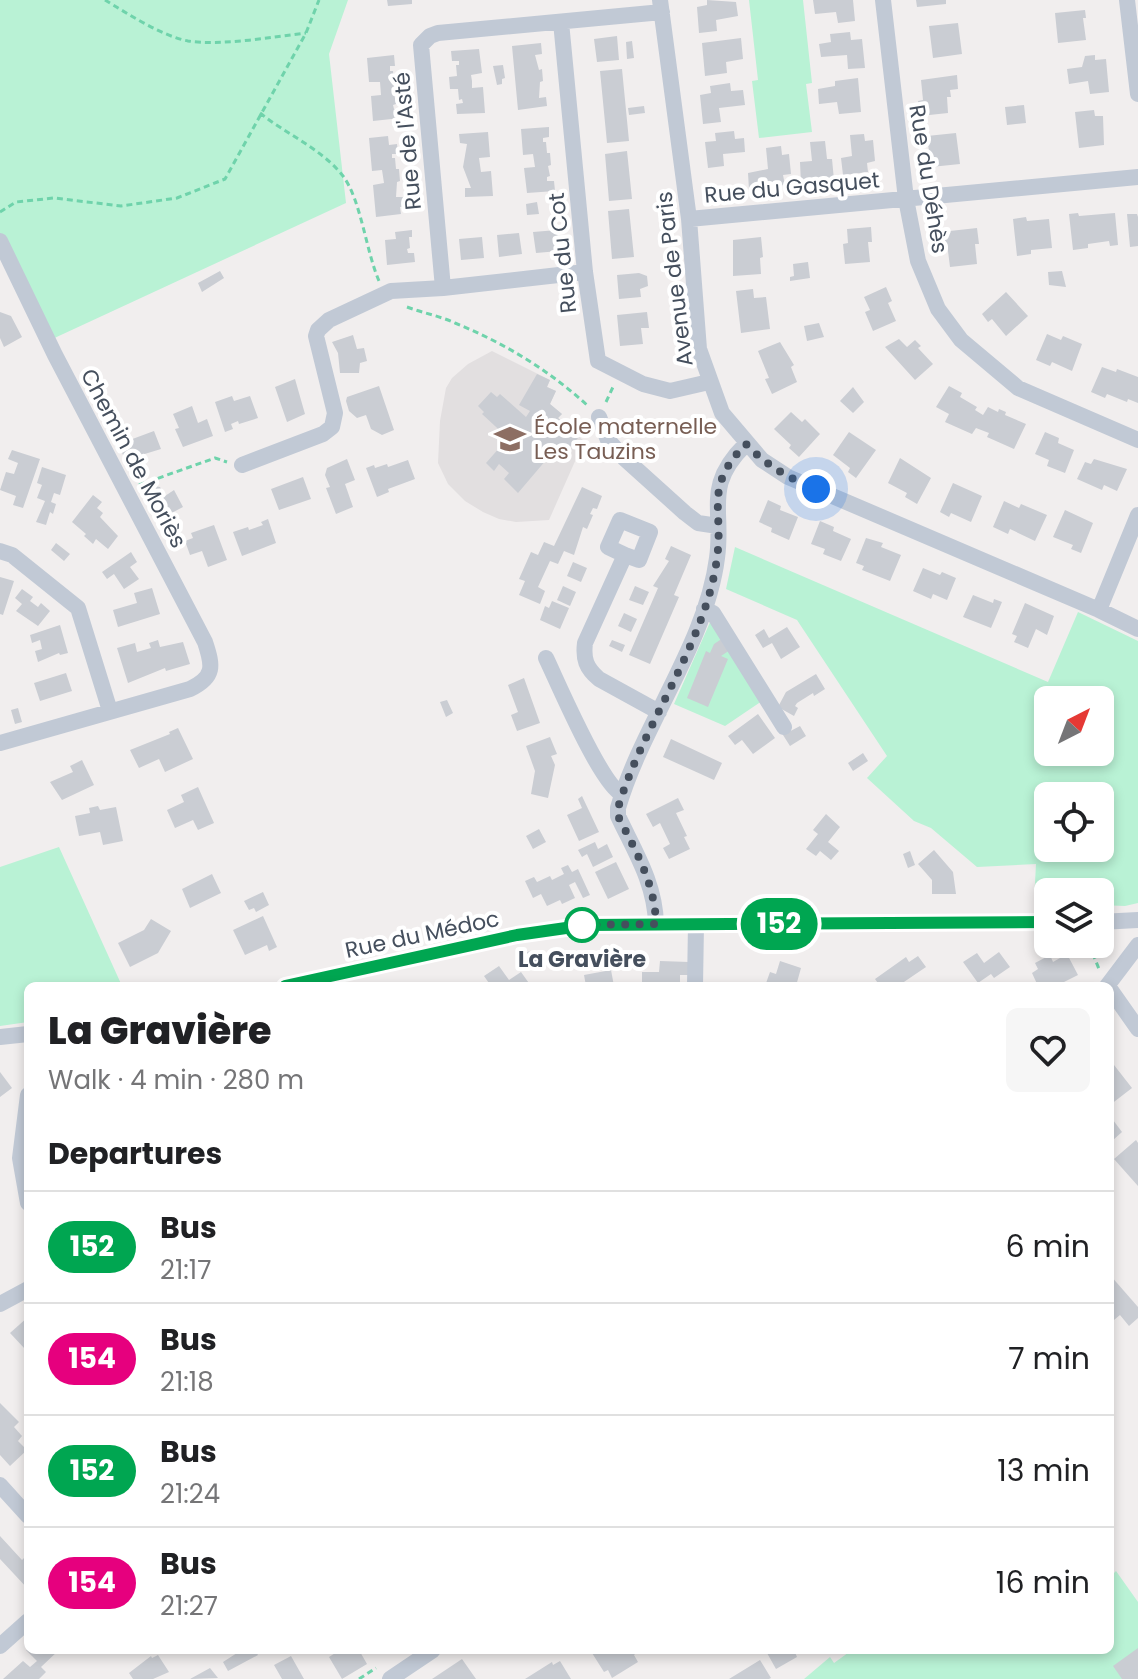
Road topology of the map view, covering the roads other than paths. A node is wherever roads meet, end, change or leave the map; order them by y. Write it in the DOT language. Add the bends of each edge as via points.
graph roads {
  1 [pos="883,0"];
  2 [pos="1127,0"];
  3 [pos="661,6"];
  4 [pos="561,22"];
  5 [pos="1138,94"];
  6 [pos="1138,177"];
  7 [pos="906,199"];
  8 [pos="689,219"];
  9 [pos="0,241"];
  10 [pos="585,272"];
  11 [pos="443,288"];
  12 [pos="709,382"];
  13 [pos="599,417"];
  14 [pos="1138,440"];
  15 [pos="746,444"];
  16 [pos="242,465"];
  17 [pos="1138,515"];
  18 [pos="718,526"];
  19 [pos="0,551"];
  20 [pos="625,555"];
  21 [pos="704,609"];
  22 [pos="1099,610"];
  23 [pos="1138,629"];
  24 [pos="546,658"];
  25 [pos="110,711"];
  26 [pos="659,712"];
  27 [pos="784,727"];
  28 [pos="0,743"];
  29 [pos="622,794"];
  30 [pos="1138,920"];
  31 [pos="1114,921"];
  32 [pos="1034,922"];
  33 [pos="656,924"];
  34 [pos="696,924"];
  35 [pos="1138,945"];
  36 [pos="304,982"];
  37 [pos="695,982"];
  38 [pos="1107,982"];
  39 [pos="1114,994"];
  40 [pos="1138,1029"];
  41 [pos="24,1034"];
  42 [pos="0,1037"];
  43 [pos="24,1126"];
  44 [pos="24,1180"];
  45 [pos="24,1291"];
  46 [pos="0,1304"];
  47 [pos="0,1485"];
  48 [pos="24,1512"];
  49 [pos="24,1625"];
  50 [pos="0,1646"];
  51 [pos="427,1654"];
  52 [pos="390,1679"];
  1 -- 7 [label="street, Rue du Déhès"];
  2 -- 5 [label="street"];
  3 -- 4 [label="street, Rue de l'Asté"];
  3 -- 8 [label="street, Avenue de Paris"];
  4 -- 10 [label="street, Rue du Cot"];
  4 -- 11 [label="street, Rue de l'Asté" via="438,33 421,45"];
  6 -- 7 [label="street, Rue du Gasquet"];
  7 -- 8 [label="street, Rue du Gasquet"];
  7 -- 14 [label="street, Rue du Déhès" via="918,261 938,309 961,340 1018,388"];
  8 -- 12 [label="street, Avenue de Paris" via="699,349"];
  9 -- 25 [label="street, Chemin de Moriès" via="210,657 208,677 190,689"];
  10 -- 11 [label="street"];
  10 -- 12 [label="street, Rue du Cot" via="598,361 670,391"];
  11 -- 16 [label="street" via="386,294 329,320 318,330 317,344 335,413 332,427"];
  12 -- 15 [label="street, Avenue de Paris" via="722,413"];
  13 -- 18 [label="street" via="608,440 634,467 698,523"];
  15 -- 18 [label="street" via="717,490"];
  15 -- 22 [label="street, Avenue de Paris" via="788,477"];
  17 -- 22 [label="street"];
  18 -- 21 [label="street" via="717,558"];
  19 -- 25 [label="street" via="78,608"];
  20 -- 26 [label="street" via="583,657 599,679"];
  21 -- 26 [label="street"];
  21 -- 27 [label="street" via="713,613"];
  22 -- 23 [label="street, Avenue de Paris"];
  24 -- 29 [label="street" via="602,771"];
  25 -- 28 [label="street"];
  26 -- 29 [label="street"];
  29 -- 33 [label="street" via="618,816 650,882"];
  30 -- 31 [label="street"];
  32 -- 34 [label="street, Rue du Médoc"];
  33 -- 34 [label="street, Rue du Médoc"];
  33 -- 36 [label="street, Rue du Médoc" via="556,928"];
  34 -- 37 [label="street"];
  35 -- 38 [label="street"];
  39 -- 40 [label="street"];
  41 -- 42 [label="street"];
  43 -- 44 [label="street"];
  45 -- 46 [label="street"];
  47 -- 48 [label="street"];
  49 -- 50 [label="street"];
  51 -- 52 [label="street"];
}
